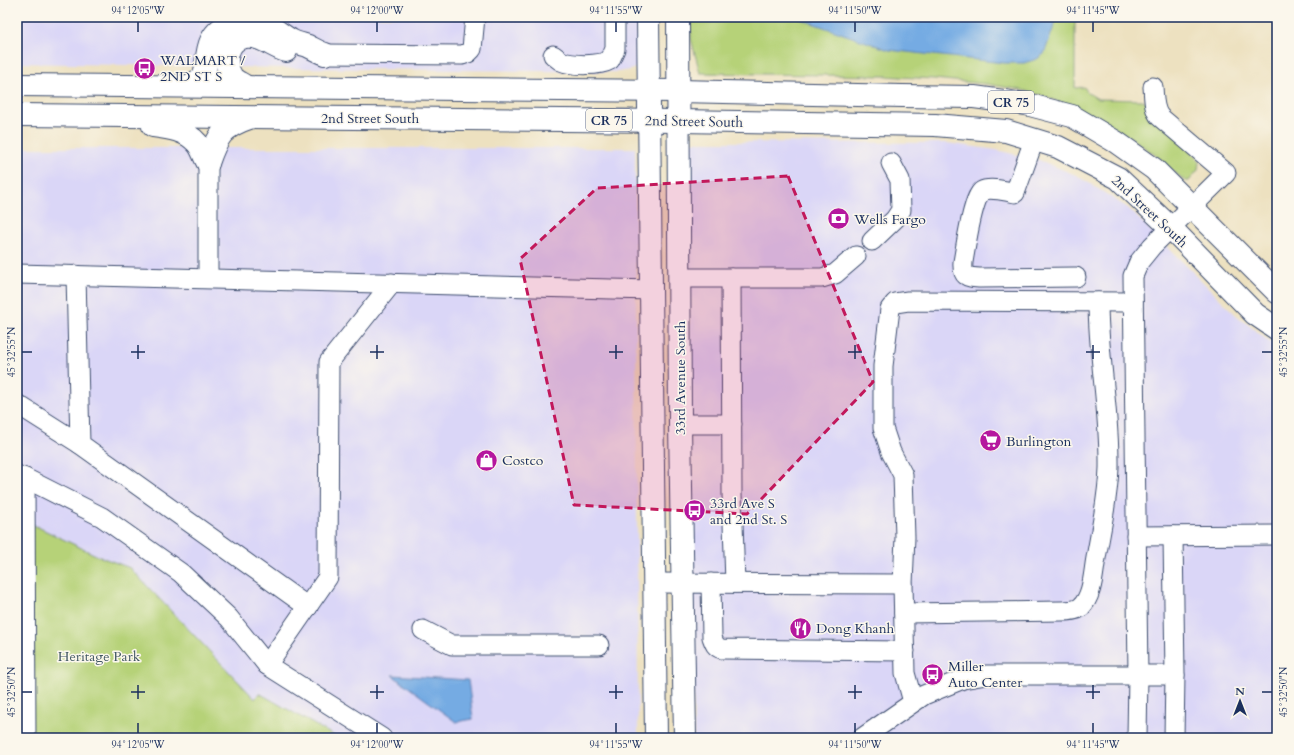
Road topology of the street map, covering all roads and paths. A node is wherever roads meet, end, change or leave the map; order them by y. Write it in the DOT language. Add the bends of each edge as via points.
graph roads {
  1 [pos="476,17"];
  2 [pos="615,17"];
  3 [pos="648,17"];
  4 [pos="678,17"];
  5 [pos="325,54"];
  6 [pos="554,55"];
  7 [pos="17,84"];
  8 [pos="189,86"];
  9 [pos="245,86"];
  10 [pos="1153,87"];
  11 [pos="648,91"];
  12 [pos="678,91"];
  13 [pos="17,115"];
  14 [pos="114,116"];
  15 [pos="250,117"];
  16 [pos="648,120"];
  17 [pos="679,120"];
  18 [pos="1034,140"];
  19 [pos="208,163"];
  20 [pos="891,163"];
  21 [pos="1192,206"];
  22 [pos="1171,228"];
  23 [pos="872,241"];
  24 [pos="856,256"];
  25 [pos="17,274"];
  26 [pos="76,275"];
  27 [pos="1076,277"];
  28 [pos="208,278"];
  29 [pos="679,278"];
  30 [pos="731,278"];
  31 [pos="392,283"];
  32 [pos="651,290"];
  33 [pos="1277,292"];
  34 [pos="1098,302"];
  35 [pos="1133,302"];
  36 [pos="1277,329"];
  37 [pos="17,404"];
  38 [pos="680,424"];
  39 [pos="732,424"];
  40 [pos="80,444"];
  41 [pos="21,476"];
  42 [pos="1277,535"];
  43 [pos="1136,536"];
  44 [pos="1173,536"];
  45 [pos="654,583"];
  46 [pos="683,583"];
  47 [pos="711,583"];
  48 [pos="734,583"];
  49 [pos="903,584"];
  50 [pos="308,607"];
  51 [pos="904,613"];
  52 [pos="423,630"];
  53 [pos="598,646"];
  54 [pos="905,651"];
  55 [pos="267,665"];
  56 [pos="1138,675"];
  57 [pos="1175,675"];
  58 [pos="913,702"];
  59 [pos="26,738"];
  60 [pos="382,738"];
  61 [pos="656,738"];
  62 [pos="685,738"];
  63 [pos="862,738"];
  64 [pos="1137,738"];
  65 [pos="1174,738"];
  1 -- 5 [label="street" via="472,49 462,55"];
  2 -- 6 [label="street" via="614,49 610,60 602,64 575,64 560,60"];
  3 -- 11 [label="main road, 33rd Avenue South"];
  4 -- 12 [label="main road, 33rd Avenue South"];
  5 -- 8 [label="main road" via="291,40 265,24 248,20 237,21 216,33 209,47 204,77"];
  5 -- 9 [label="main road" via="294,52 265,40 238,38 230,47 228,69 233,78"];
  7 -- 8 [label="main road, 2nd Street South / CR 75"];
  8 -- 9 [label="main road, 2nd Street South / CR 75"];
  9 -- 11 [label="main road, 2nd Street South / CR 75"];
  10 -- 21 [label="street" via="1155,107 1160,117 1226,173"];
  11 -- 12 [label="main road, 2nd Street South / CR 75"];
  11 -- 16 [label="main road, 33rd Avenue South"];
  12 -- 17 [label="main road, 33rd Avenue South"];
  12 -- 21 [label="main road, 2nd Street South / CR 75" via="974,97 1026,104 1072,116 1116,142 1154,169"];
  13 -- 14 [label="main road, 2nd Street South / CR 75"];
  14 -- 15 [label="main road, 2nd Street South / CR 75"];
  14 -- 19 [label="main road" via="187,134 198,143"];
  15 -- 16 [label="main road, 2nd Street South / CR 75"];
  15 -- 19 [label="main road" via="228,126 213,146"];
  16 -- 17 [label="main road, 2nd Street South / CR 75"];
  16 -- 32 [label="main road, 33rd Avenue South"];
  17 -- 18 [label="main road, 2nd Street South / CR 75" via="935,125 1006,131"];
  17 -- 29 [label="main road, 33rd Avenue South"];
  18 -- 22 [label="main road, 2nd Street South / CR 75" via="1058,147 1118,178"];
  18 -- 27 [label="street" via="1015,193 989,190 978,196 962,270 968,277 980,278"];
  19 -- 28 [label="street"];
  20 -- 23 [label="street" via="900,180 901,210 896,219"];
  21 -- 22 [label="street"];
  21 -- 33 [label="main road, 2nd Street South / CR 75"];
  22 -- 35 [label="street" via="1152,246 1135,269"];
  22 -- 36 [label="main road, 2nd Street South / CR 75" via="1254,314"];
  24 -- 30 [label="street" via="829,277"];
  25 -- 26 [label="street"];
  26 -- 28 [label="street"];
  26 -- 40 [label="street"];
  28 -- 31 [label="street"];
  29 -- 30 [label="street"];
  29 -- 38 [label="main road, 33rd Avenue South"];
  30 -- 39 [label="street"];
  31 -- 32 [label="street"];
  31 -- 50 [label="street" via="329,362 328,577"];
  32 -- 45 [label="main road, 33rd Avenue South"];
  34 -- 35 [label="street"];
  34 -- 49 [label="street" via="908,301 895,303 890,309 883,366 883,428 891,452 903,475"];
  34 -- 51 [label="street" via="1109,467 1099,539 1086,602 1080,608 1061,612"];
  35 -- 43 [label="street"];
  37 -- 40 [label="street"];
  38 -- 39 [label="street"];
  38 -- 46 [label="main road, 33rd Avenue South"];
  39 -- 48 [label="street"];
  40 -- 50 [label="street"];
  41 -- 55 [label="street" via="102,518 181,572 229,618"];
  41 -- 59 [label="street"];
  42 -- 44 [label="street"];
  43 -- 44 [label="street"];
  43 -- 56 [label="street"];
  44 -- 57 [label="street"];
  45 -- 46 [label="street"];
  45 -- 61 [label="main road, 33rd Avenue South"];
  46 -- 47 [label="street"];
  46 -- 62 [label="main road, 33rd Avenue South"];
  47 -- 48 [label="street"];
  47 -- 54 [label="street" via="712,637 718,648"];
  48 -- 49 [label="street"];
  49 -- 51 [label="street"];
  50 -- 55 [label="street"];
  51 -- 54 [label="street"];
  52 -- 53 [label="street" via="452,645"];
  54 -- 58 [label="street" via="905,673"];
  55 -- 60 [label="street"];
  56 -- 57 [label="street"];
  56 -- 58 [label="street" via="986,675 952,683"];
  56 -- 64 [label="street"];
  57 -- 65 [label="street"];
  58 -- 63 [label="street"];
}
